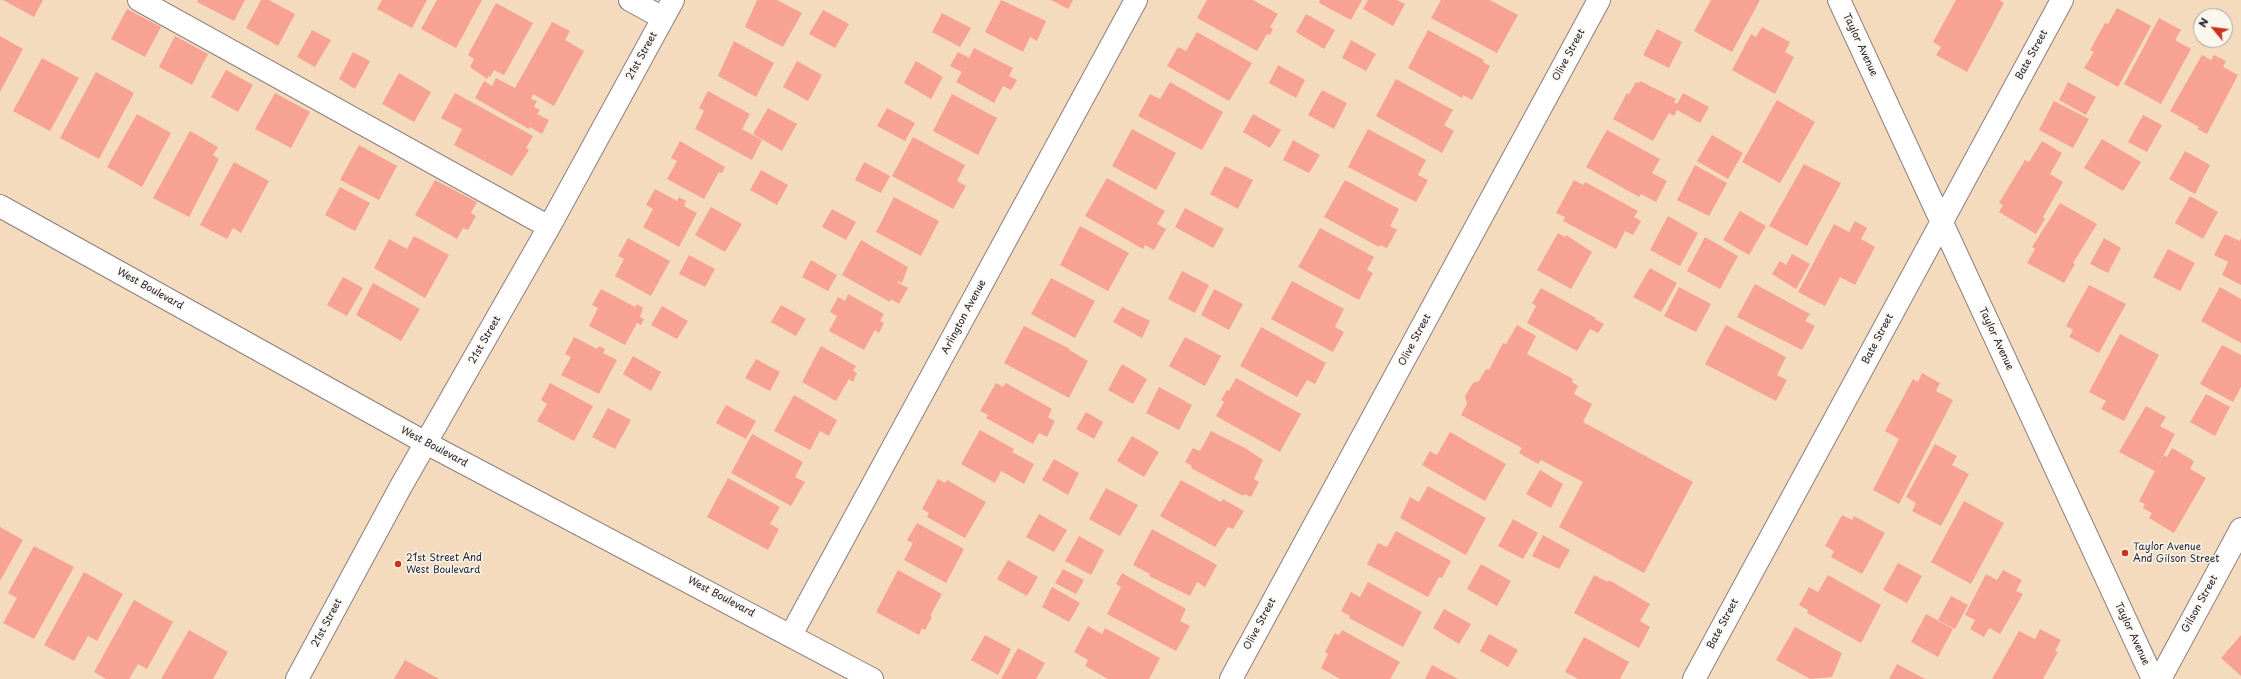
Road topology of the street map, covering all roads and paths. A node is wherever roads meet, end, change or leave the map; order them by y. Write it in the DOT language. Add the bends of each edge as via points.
graph roads {
  1 [pos="139,0"];
  2 [pos="630,0"];
  3 [pos="1136,0"];
  4 [pos="1838,0"];
  5 [pos="2062,0"];
  6 [pos="1595,1"];
  7 [pos="668,9"];
  8 [pos="0,206"];
  9 [pos="1942,222"];
  10 [pos="549,227"];
  11 [pos="426,443"];
  12 [pos="2241,529"];
  13 [pos="792,635"];
  14 [pos="297,679"];
  15 [pos="872,679"];
  16 [pos="1231,679"];
  17 [pos="1694,679"];
  18 [pos="2153,679"];
  19 [pos="2160,679"];
  1 -- 10 [label="street"];
  2 -- 7 [label="street"];
  3 -- 13 [label="street, Arlington Avenue"];
  4 -- 9 [label="street, Taylor Avenue"];
  5 -- 9 [label="street, Bate Street"];
  6 -- 16 [label="street, Olive Street"];
  7 -- 10 [label="street, 21st Street"];
  8 -- 11 [label="street, West Boulevard"];
  9 -- 17 [label="street, Bate Street"];
  9 -- 18 [label="street, Taylor Avenue"];
  10 -- 11 [label="street, 21st Street"];
  11 -- 13 [label="street, West Boulevard"];
  11 -- 14 [label="street, 21st Street"];
  12 -- 19 [label="street, Gilson Street"];
  13 -- 15 [label="street, West Boulevard"];
}
